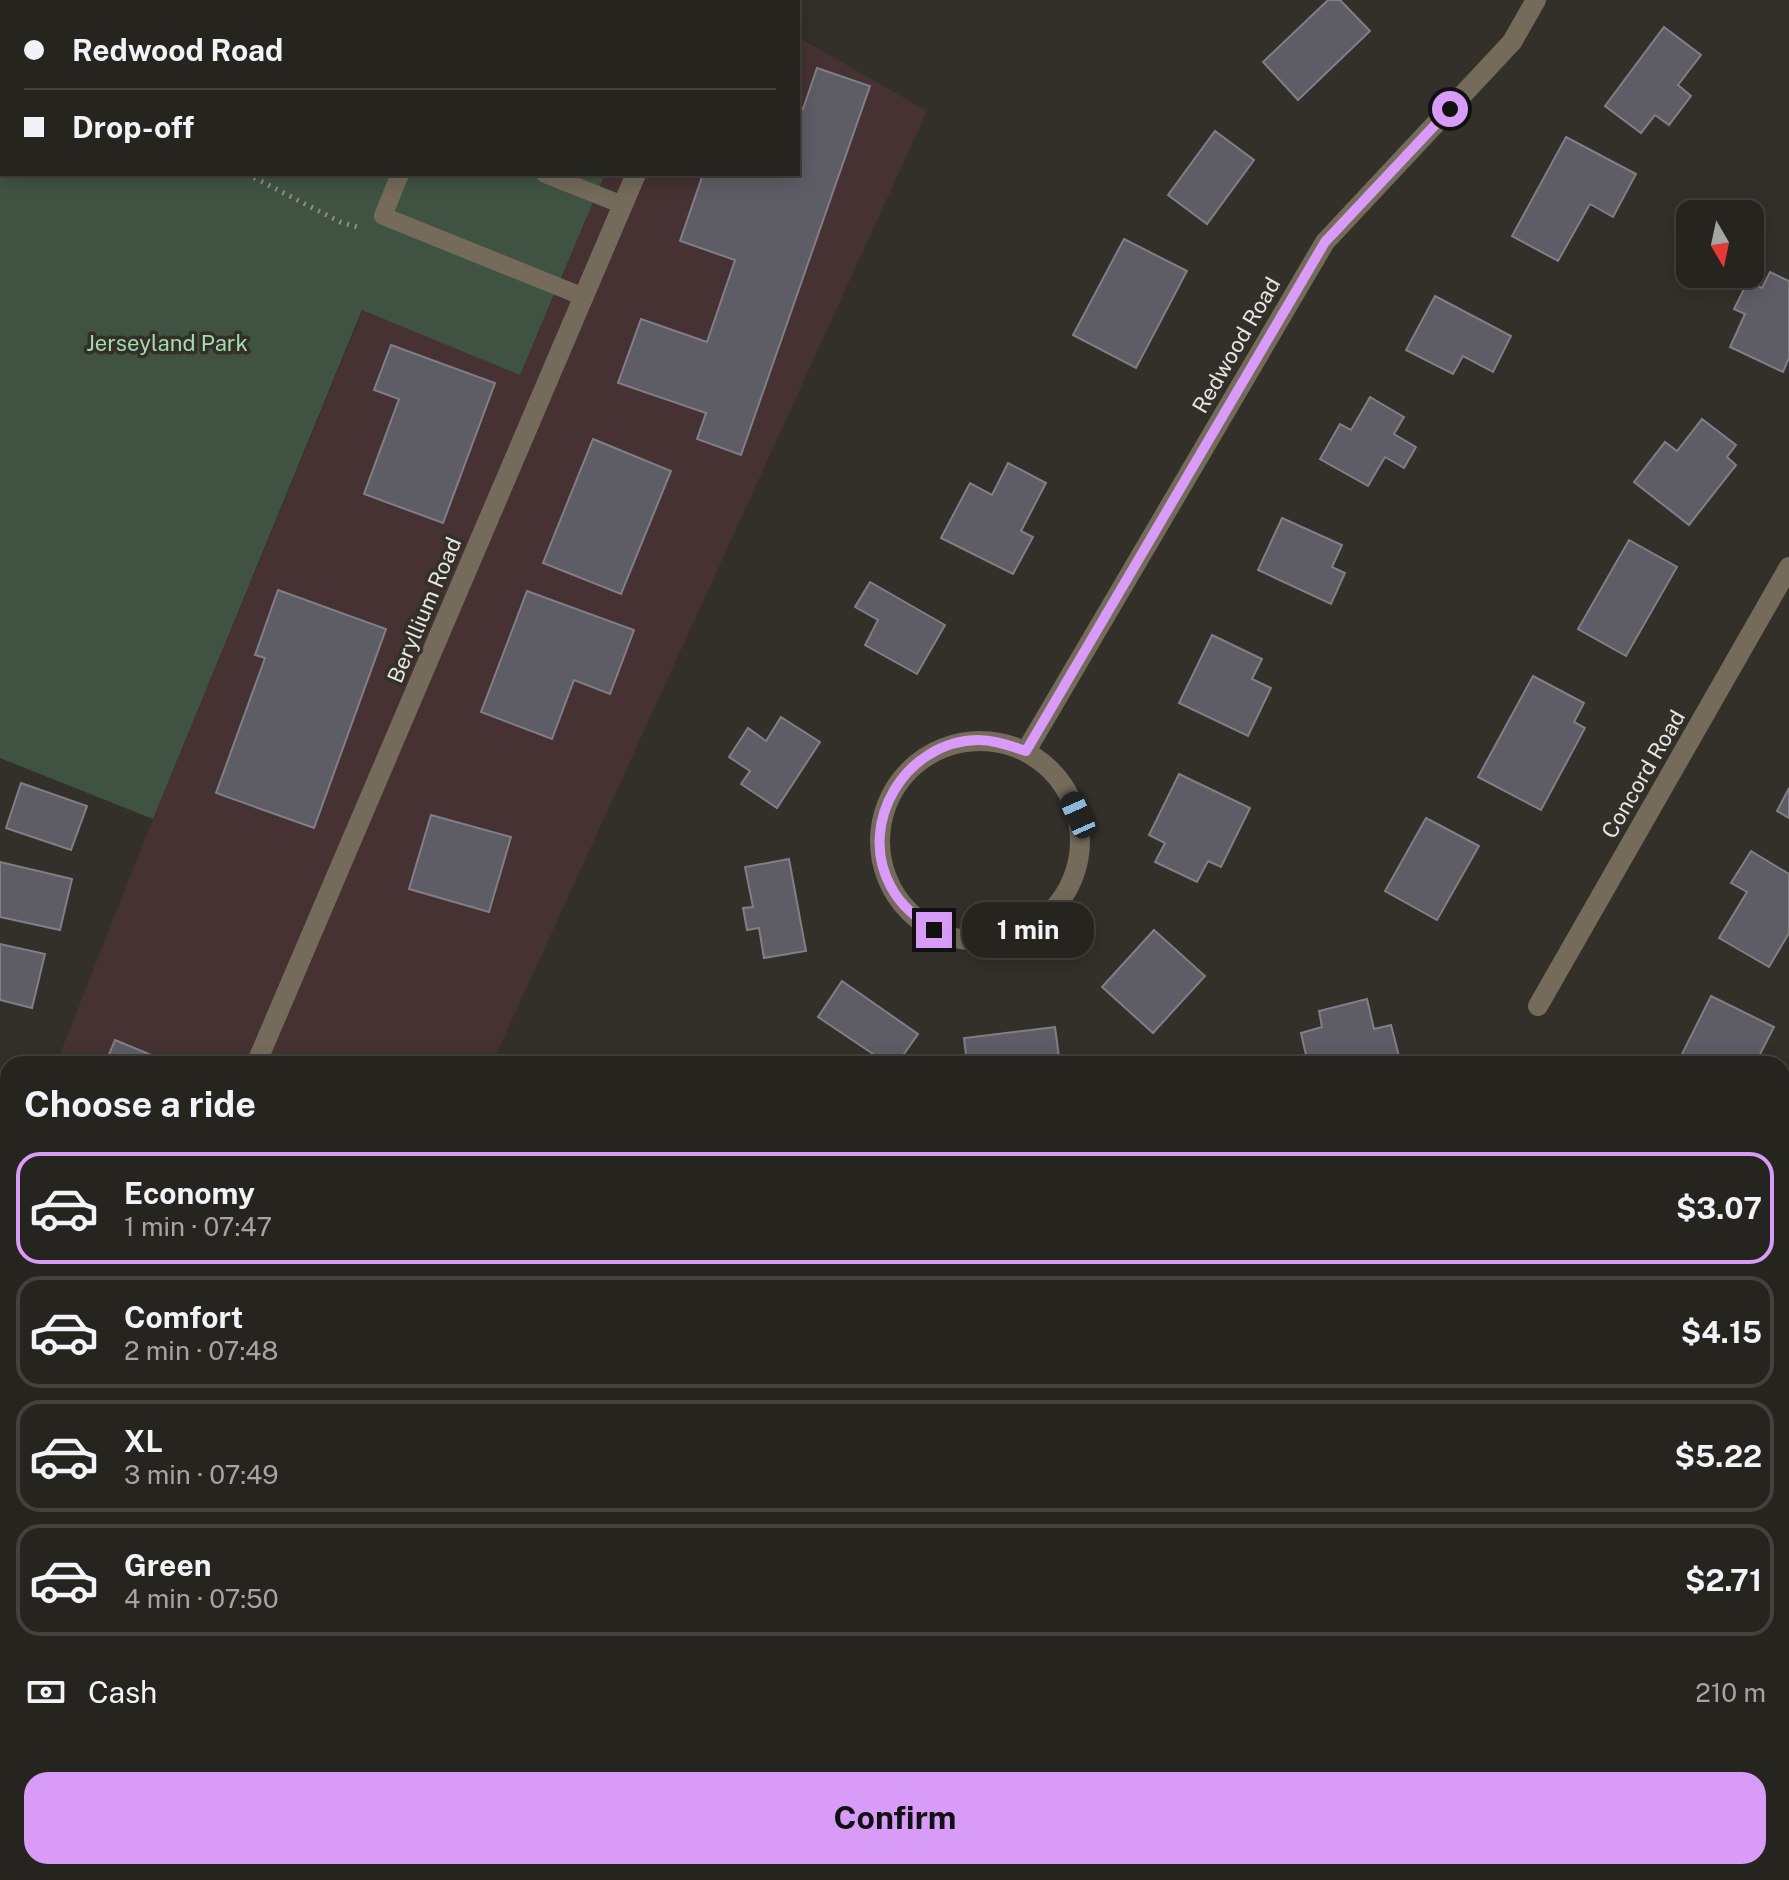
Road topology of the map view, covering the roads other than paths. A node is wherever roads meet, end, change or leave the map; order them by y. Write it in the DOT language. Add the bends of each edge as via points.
graph roads {
  1 [pos="1536,0"];
  2 [pos="399,176"];
  3 [pos="550,176"];
  4 [pos="635,176"];
  5 [pos="623,205"];
  6 [pos="584,297"];
  7 [pos="1789,567"];
  8 [pos="1026,751"];
  9 [pos="1538,1006"];
  10 [pos="259,1056"];
  1 -- 8 [label="street, Redwood Road" via="1512,42 1325,242"];
  2 -- 6 [label="lane" via="383,216"];
  3 -- 5 [label="lane"];
  4 -- 5 [label="street, Beryllium Road"];
  5 -- 6 [label="street, Beryllium Road"];
  6 -- 10 [label="street, Beryllium Road"];
  7 -- 9 [label="street, Concord Road"];
  8 -- 8 [label="street" via="996,741 944,746 917,762 886,804 880,857 890,887 909,912 934,930 964,940 1016,935 1043,919 1074,877 1081,846 1078,815 1065,786"];
}
